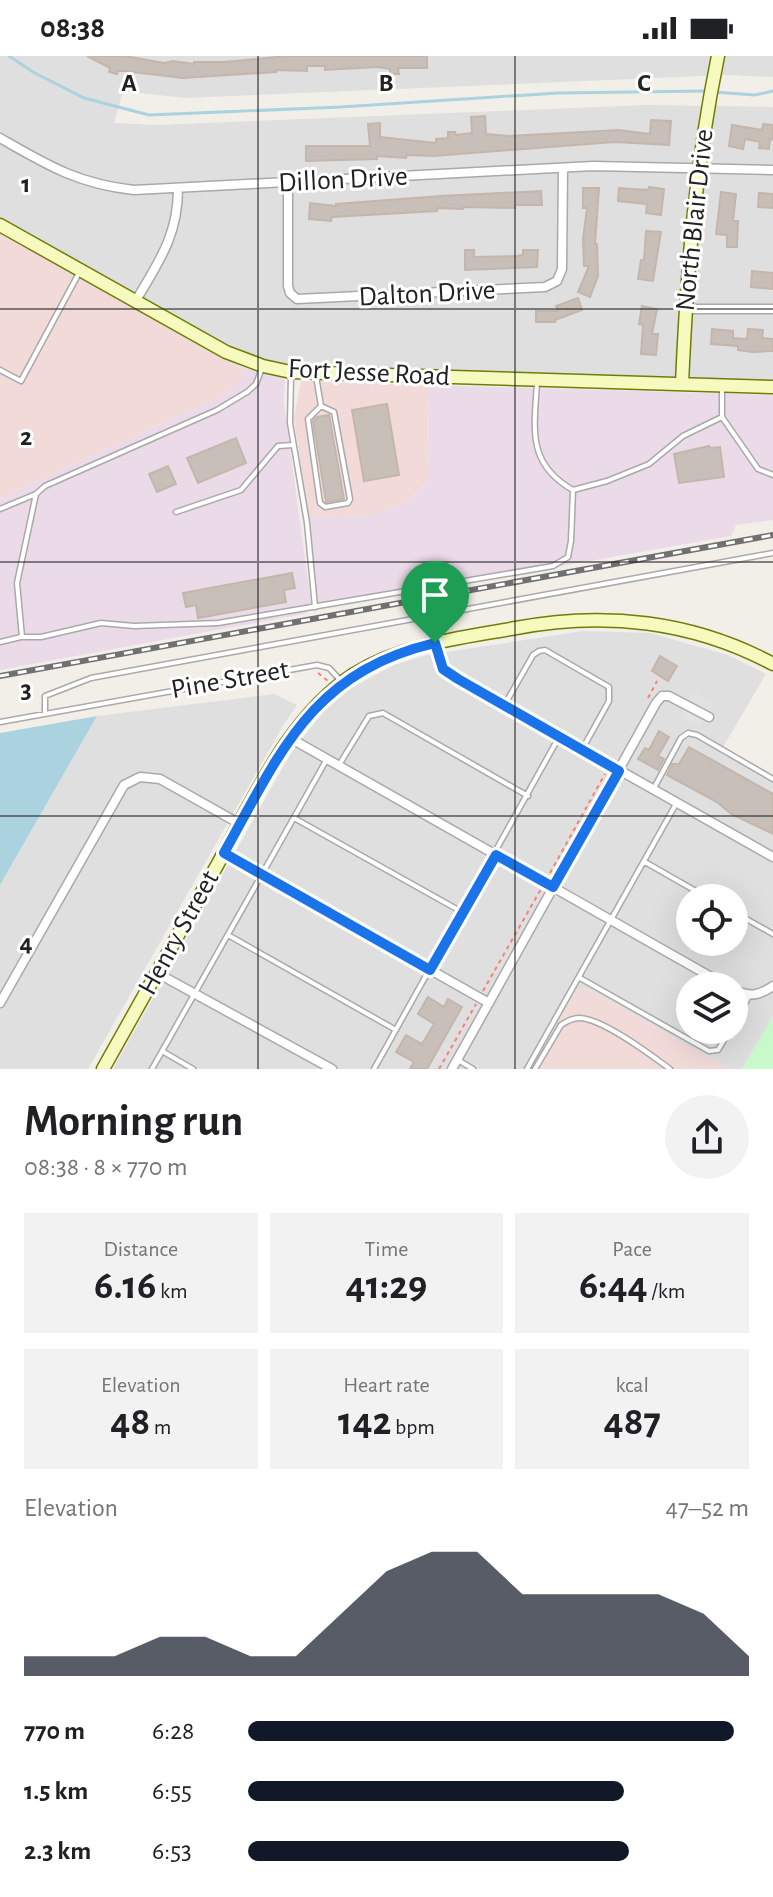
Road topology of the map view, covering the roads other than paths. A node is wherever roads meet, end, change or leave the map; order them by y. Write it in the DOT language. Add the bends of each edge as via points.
graph roads {
  1 [pos="718,56"];
  2 [pos="0,138"];
  3 [pos="563,168"];
  4 [pos="697,168"];
  5 [pos="773,170"];
  6 [pos="288,183"];
  7 [pos="178,189"];
  8 [pos="0,225"];
  9 [pos="80,271"];
  10 [pos="135,302"];
  11 [pos="685,309"];
  12 [pos="773,309"];
  13 [pos="263,366"];
  14 [pos="0,370"];
  15 [pos="291,372"];
  16 [pos="316,373"];
  17 [pos="537,381"];
  18 [pos="682,384"];
  19 [pos="722,385"];
  20 [pos="773,387"];
  21 [pos="321,406"];
  22 [pos="722,417"];
  23 [pos="293,445"];
  24 [pos="773,475"];
  25 [pos="573,490"];
  26 [pos="36,494"];
  27 [pos="0,509"];
  28 [pos="176,512"];
  29 [pos="773,553"];
  30 [pos="315,607"];
  31 [pos="22,637"];
  32 [pos="0,642"];
  33 [pos="435,643"];
  34 [pos="773,664"];
  35 [pos="342,683"];
  36 [pos="504,706"];
  37 [pos="45,713"];
  38 [pos="709,717"];
  39 [pos="0,722"];
  40 [pos="559,737"];
  41 [pos="290,738"];
  42 [pos="582,750"];
  43 [pos="327,759"];
  44 [pos="339,765"];
  45 [pos="614,769"];
  46 [pos="773,779"];
  47 [pos="653,790"];
  48 [pos="528,796"];
  49 [pos="676,804"];
  50 [pos="294,818"];
  51 [pos="240,824"];
  52 [pos="224,853"];
  53 [pos="496,855"];
  54 [pos="773,857"];
  55 [pos="645,862"];
  56 [pos="262,875"];
  57 [pos="549,884"];
  58 [pos="684,884"];
  59 [pos="462,912"];
  60 [pos="748,920"];
  61 [pos="612,921"];
  62 [pos="773,934"];
  63 [pos="228,935"];
  64 [pos="430,970"];
  65 [pos="702,972"];
  66 [pos="157,973"];
  67 [pos="580,978"];
  68 [pos="773,986"];
  69 [pos="196,994"];
  70 [pos="748,994"];
  71 [pos="754,996"];
  72 [pos="0,1003"];
  73 [pos="489,1003"];
  74 [pos="748,1004"];
  75 [pos="396,1030"];
  76 [pos="676,1032"];
  77 [pos="697,1044"];
  78 [pos="722,1044"];
  79 [pos="162,1051"];
  80 [pos="457,1060"];
  81 [pos="103,1069"];
  82 [pos="152,1069"];
  83 [pos="193,1069"];
  84 [pos="332,1069"];
  85 [pos="374,1069"];
  86 [pos="452,1069"];
  87 [pos="473,1069"];
  88 [pos="527,1069"];
  89 [pos="535,1069"];
  90 [pos="670,1069"];
  1 -- 4 [label="street, North Blair Drive"];
  2 -- 7 [label="street, Dillon Drive" via="85,182 134,190"];
  3 -- 4 [label="street, Dillon Drive"];
  3 -- 6 [label="street, Dillon Drive"];
  3 -- 6 [label="street, Dalton Drive" via="562,269 560,278 545,287 304,300 292,295 288,286"];
  4 -- 5 [label="street, Dillon Drive"];
  4 -- 11 [label="street, North Blair Drive"];
  6 -- 7 [label="street, Dillon Drive"];
  7 -- 10 [label="street" via="170,242"];
  8 -- 9 [label="street, Fort Jesse Road"];
  9 -- 10 [label="street, Fort Jesse Road"];
  9 -- 14 [label="lane" via="21,381"];
  10 -- 13 [label="street, Fort Jesse Road" via="226,352"];
  11 -- 12 [label="street"];
  11 -- 18 [label="street, North Blair Drive"];
  13 -- 15 [label="street, Fort Jesse Road"];
  13 -- 26 [label="lane" via="256,384 217,410"];
  15 -- 16 [label="street, Fort Jesse Road"];
  15 -- 23 [label="lane"];
  16 -- 17 [label="street, Fort Jesse Road"];
  16 -- 21 [label="lane"];
  17 -- 18 [label="street, Fort Jesse Road"];
  17 -- 25 [label="lane" via="534,427 540,460"];
  18 -- 19 [label="street, Fort Jesse Road"];
  19 -- 20 [label="street, Fort Jesse Road"];
  19 -- 22 [label="lane"];
  21 -- 21 [label="lane" via="334,412 350,499 325,507 320,503 308,419"];
  22 -- 24 [label="lane" via="758,469"];
  22 -- 25 [label="lane" via="683,436 649,464"];
  23 -- 28 [label="lane" via="278,446 241,490"];
  23 -- 30 [label="lane"];
  25 -- 30 [label="lane" via="568,557 553,566"];
  26 -- 27 [label="lane"];
  26 -- 31 [label="lane" via="17,583"];
  29 -- 37 [label="lane" via="91,678 45,696"];
  30 -- 31 [label="lane" via="218,623 101,623"];
  31 -- 32 [label="lane"];
  33 -- 34 [label="street" via="556,621 616,619 716,638"];
  33 -- 35 [label="street" via="382,660"];
  33 -- 36 [label="street" via="443,669"];
  35 -- 37 [label="lane, Pine Street" via="329,668 317,665"];
  35 -- 41 [label="street, Henry Street"];
  36 -- 40 [label="street"];
  36 -- 42 [label="lane" via="533,655 545,650 609,687 609,701"];
  37 -- 39 [label="lane, Pine Street"];
  38 -- 45 [label="street" via="662,696"];
  40 -- 42 [label="street"];
  40 -- 48 [label="lane"];
  41 -- 43 [label="street"];
  41 -- 51 [label="street, Henry Street"];
  42 -- 45 [label="street"];
  43 -- 44 [label="street"];
  43 -- 50 [label="lane"];
  44 -- 48 [label="lane" via="369,716 383,713"];
  44 -- 53 [label="street"];
  45 -- 47 [label="street"];
  45 -- 57 [label="street"];
  46 -- 47 [label="lane" via="688,733"];
  47 -- 49 [label="street"];
  48 -- 53 [label="lane"];
  49 -- 54 [label="street"];
  49 -- 55 [label="lane"];
  50 -- 56 [label="lane"];
  50 -- 59 [label="lane"];
  51 -- 52 [label="street, Henry Street"];
  51 -- 72 [label="street" via="160,779 140,777 124,785"];
  52 -- 56 [label="street"];
  52 -- 66 [label="street, Henry Street"];
  53 -- 57 [label="street"];
  53 -- 59 [label="lane"];
  55 -- 58 [label="lane"];
  55 -- 61 [label="lane"];
  56 -- 63 [label="lane"];
  56 -- 64 [label="street"];
  57 -- 61 [label="street"];
  57 -- 73 [label="street"];
  59 -- 64 [label="lane"];
  60 -- 62 [label="lane"];
  61 -- 65 [label="street"];
  61 -- 67 [label="lane"];
  63 -- 69 [label="lane"];
  63 -- 75 [label="lane"];
  64 -- 73 [label="street"];
  64 -- 75 [label="lane"];
  66 -- 69 [label="street"];
  66 -- 81 [label="street, Henry Street"];
  67 -- 76 [label="lane"];
  67 -- 88 [label="lane"];
  68 -- 71 [label="street"];
  69 -- 79 [label="lane"];
  69 -- 84 [label="street"];
  70 -- 71 [label="street"];
  71 -- 74 [label="lane"];
  73 -- 80 [label="street"];
  75 -- 85 [label="lane"];
  77 -- 78 [label="lane" via="709,1051"];
  79 -- 82 [label="lane"];
  79 -- 83 [label="lane"];
  80 -- 86 [label="street"];
  80 -- 87 [label="lane"];
  89 -- 90 [label="lane" via="561,1025 580,1018"];
}
